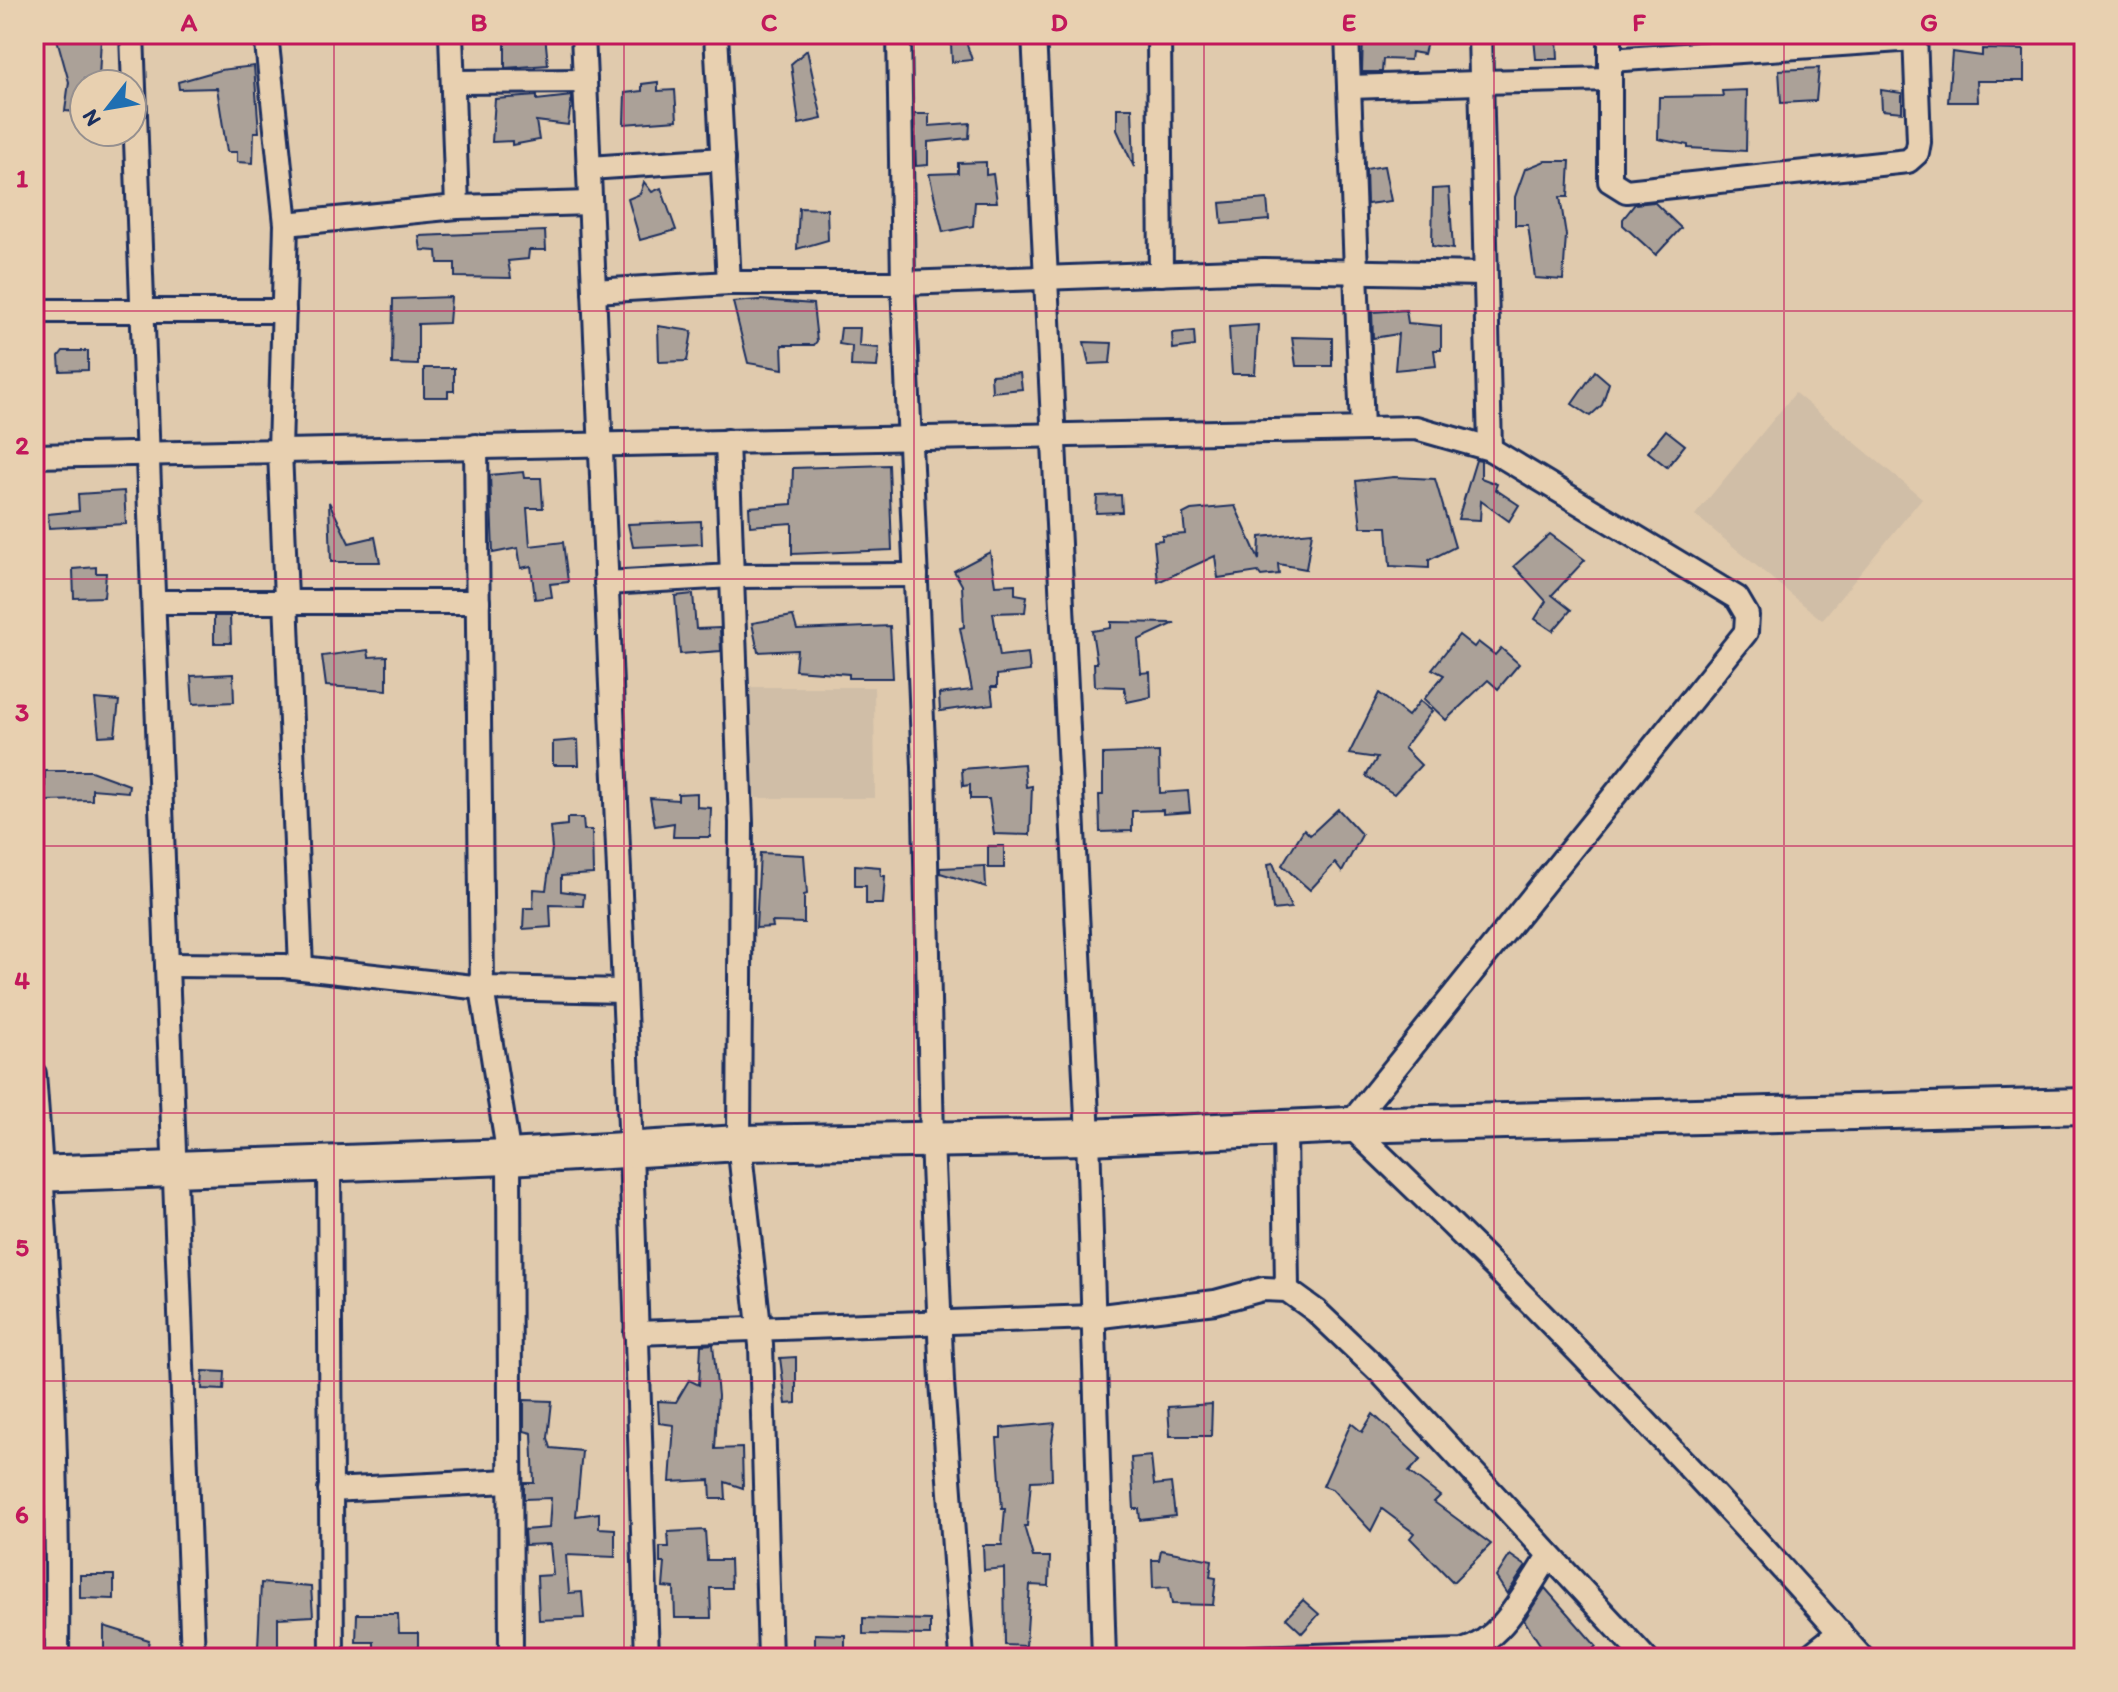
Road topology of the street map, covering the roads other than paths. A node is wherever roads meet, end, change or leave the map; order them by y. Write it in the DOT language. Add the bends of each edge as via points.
graph roads {
  1 [pos="132,34"];
  2 [pos="266,34"];
  3 [pos="451,34"];
  4 [pos="583,34"];
  5 [pos="716,34"];
  6 [pos="899,34"];
  7 [pos="1034,34"];
  8 [pos="1159,34"];
  9 [pos="1347,34"];
  10 [pos="1480,34"];
  11 [pos="1610,34"];
  12 [pos="1915,37"];
  13 [pos="1610,69"];
  14 [pos="585,81"];
  15 [pos="453,82"];
  16 [pos="1481,82"];
  17 [pos="1416,85"];
  18 [pos="1349,87"];
  19 [pos="723,159"];
  20 [pos="589,168"];
  21 [pos="590,203"];
  22 [pos="457,207"];
  23 [pos="286,224"];
  24 [pos="1356,271"];
  25 [pos="1161,274"];
  26 [pos="1485,274"];
  27 [pos="1044,278"];
  28 [pos="729,283"];
  29 [pos="903,283"];
  30 [pos="594,291"];
  31 [pos="142,308"];
  32 [pos="34,311"];
  33 [pos="284,311"];
  34 [pos="1362,429"];
  35 [pos="1052,433"];
  36 [pos="909,436"];
  37 [pos="727,441"];
  38 [pos="600,443"];
  39 [pos="476,446"];
  40 [pos="1490,449"];
  41 [pos="280,451"];
  42 [pos="148,454"];
  43 [pos="34,456"];
  44 [pos="916,575"];
  45 [pos="732,576"];
  46 [pos="606,583"];
  47 [pos="154,602"];
  48 [pos="286,602"];
  49 [pos="478,602"];
  50 [pos="167,965"];
  51 [pos="301,968"];
  52 [pos="482,988"];
  53 [pos="623,991"];
  54 [pos="34,1074"];
  55 [pos="2084,1106"];
  56 [pos="1349,1125"];
  57 [pos="1285,1128"];
  58 [pos="1088,1137"];
  59 [pos="932,1140"];
  60 [pos="739,1143"];
  61 [pos="631,1150"];
  62 [pos="509,1157"];
  63 [pos="329,1162"];
  64 [pos="176,1169"];
  65 [pos="38,1174"];
  66 [pos="1287,1290"];
  67 [pos="1093,1317"];
  68 [pos="939,1319"];
  69 [pos="759,1328"];
  70 [pos="636,1333"];
  71 [pos="509,1481"];
  72 [pos="330,1490"];
  73 [pos="1549,1556"];
  74 [pos="1840,1632"];
  75 [pos="57,1658"];
  76 [pos="193,1658"];
  77 [pos="332,1658"];
  78 [pos="511,1658"];
  79 [pos="647,1658"];
  80 [pos="770,1658"];
  81 [pos="962,1658"];
  82 [pos="1104,1658"];
  83 [pos="1250,1658"];
  84 [pos="1645,1658"];
  85 [pos="1807,1658"];
  86 [pos="1862,1658"];
  1 -- 31 [label="street"];
  2 -- 23 [label="street"];
  3 -- 15 [label="street"];
  4 -- 14 [label="street"];
  5 -- 19 [label="street"];
  6 -- 29 [label="street"];
  7 -- 27 [label="street"];
  8 -- 25 [label="street"];
  9 -- 18 [label="street"];
  10 -- 16 [label="street"];
  11 -- 13 [label="street"];
  12 -- 13 [label="street"];
  12 -- 13 [label="street" via="1919,142 1908,161 1626,191 1610,181"];
  13 -- 16 [label="street"];
  14 -- 15 [label="street"];
  14 -- 20 [label="street"];
  15 -- 22 [label="street"];
  16 -- 26 [label="street"];
  17 -- 18 [label="street" via="1478,83"];
  18 -- 24 [label="street"];
  19 -- 20 [label="street"];
  19 -- 28 [label="street"];
  20 -- 21 [label="street"];
  21 -- 22 [label="street"];
  21 -- 30 [label="street"];
  22 -- 23 [label="street"];
  23 -- 33 [label="street"];
  24 -- 25 [label="street"];
  24 -- 26 [label="street"];
  24 -- 34 [label="street"];
  25 -- 27 [label="street"];
  26 -- 40 [label="street"];
  27 -- 29 [label="street"];
  27 -- 35 [label="street"];
  28 -- 29 [label="street"];
  28 -- 30 [label="street"];
  29 -- 36 [label="street"];
  30 -- 38 [label="street"];
  31 -- 32 [label="street"];
  31 -- 33 [label="street"];
  31 -- 42 [label="street"];
  33 -- 41 [label="street"];
  34 -- 35 [label="street"];
  34 -- 40 [label="street" via="1416,428"];
  35 -- 36 [label="street"];
  35 -- 58 [label="street"];
  36 -- 37 [label="street"];
  36 -- 44 [label="street"];
  37 -- 38 [label="street"];
  37 -- 45 [label="street"];
  38 -- 39 [label="street"];
  38 -- 46 [label="street"];
  39 -- 41 [label="street"];
  39 -- 49 [label="street"];
  40 -- 56 [label="street" via="1737,598 1747,615 1746,632"];
  41 -- 42 [label="street"];
  41 -- 48 [label="street"];
  42 -- 43 [label="street"];
  42 -- 47 [label="street"];
  44 -- 45 [label="street"];
  44 -- 59 [label="street"];
  45 -- 46 [label="street"];
  45 -- 60 [label="street" via="741,823"];
  46 -- 53 [label="street"];
  47 -- 48 [label="street"];
  47 -- 50 [label="street"];
  48 -- 49 [label="street"];
  48 -- 51 [label="street"];
  49 -- 52 [label="street"];
  50 -- 51 [label="street"];
  50 -- 64 [label="street"];
  51 -- 52 [label="street"];
  52 -- 53 [label="street"];
  52 -- 62 [label="street"];
  53 -- 61 [label="street"];
  54 -- 65 [label="street"];
  55 -- 56 [label="main road"];
  56 -- 57 [label="main road"];
  56 -- 74 [label="street" via="1495,1264 1742,1521"];
  57 -- 58 [label="main road"];
  57 -- 66 [label="street"];
  58 -- 59 [label="main road"];
  58 -- 67 [label="street"];
  59 -- 60 [label="main road"];
  59 -- 68 [label="street"];
  60 -- 61 [label="main road"];
  60 -- 69 [label="street"];
  61 -- 62 [label="main road"];
  61 -- 70 [label="street"];
  62 -- 63 [label="main road"];
  62 -- 71 [label="street"];
  63 -- 64 [label="main road"];
  63 -- 72 [label="street"];
  64 -- 65 [label="main road"];
  64 -- 76 [label="street"];
  65 -- 75 [label="street" via="58,1576"];
  66 -- 67 [label="street" via="1263,1289 1215,1302"];
  66 -- 73 [label="street" via="1380,1372"];
  67 -- 68 [label="street"];
  67 -- 82 [label="street"];
  68 -- 69 [label="street"];
  68 -- 81 [label="street"];
  69 -- 70 [label="street"];
  69 -- 80 [label="street"];
  70 -- 79 [label="street"];
  71 -- 72 [label="street"];
  71 -- 78 [label="street"];
  72 -- 77 [label="street"];
  73 -- 83 [label="street" via="1495,1633 1478,1647"];
  73 -- 84 [label="street"];
  74 -- 85 [label="street"];
  74 -- 86 [label="street"];
}
